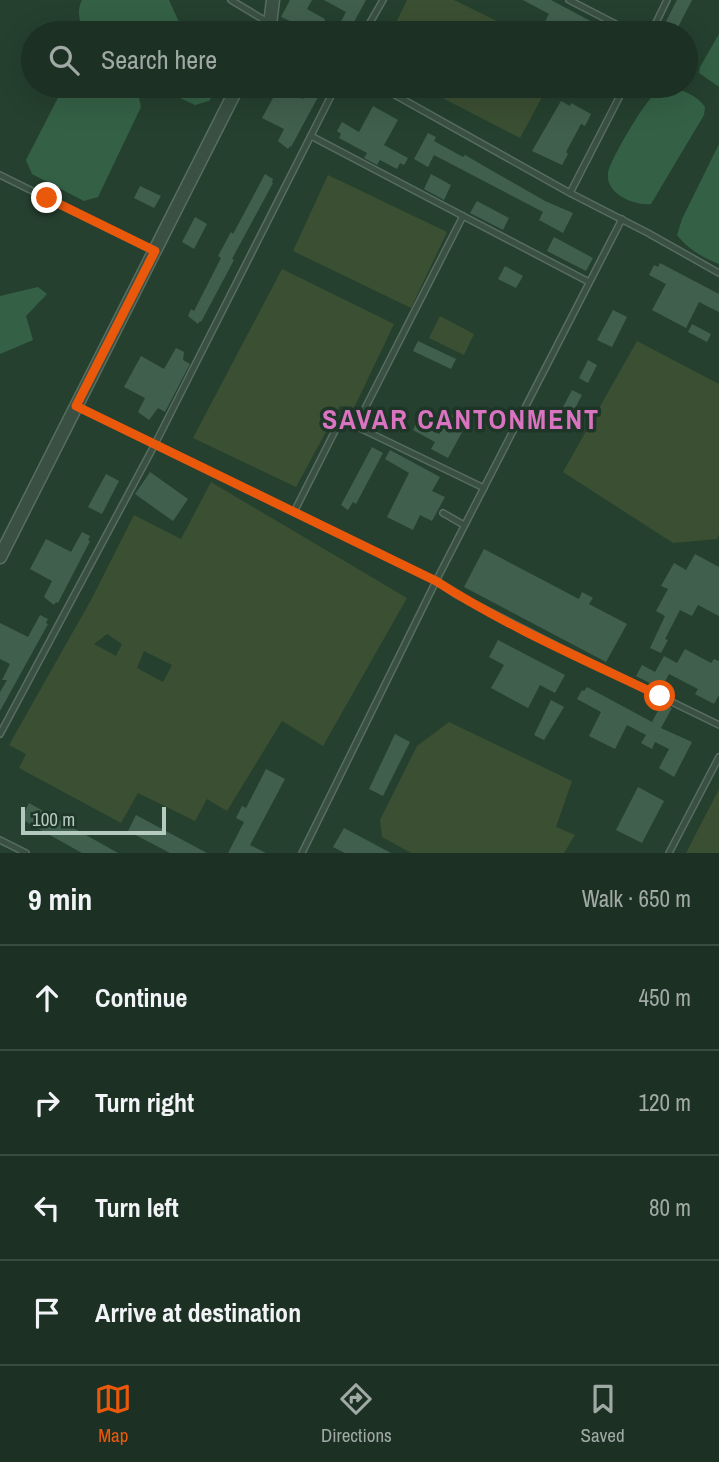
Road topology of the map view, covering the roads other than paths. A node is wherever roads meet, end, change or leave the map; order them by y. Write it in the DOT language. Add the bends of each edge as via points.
graph roads {
  1 [pos="231,0"];
  2 [pos="273,0"];
  3 [pos="383,0"];
  4 [pos="569,0"];
  5 [pos="667,0"];
  6 [pos="257,21"];
  7 [pos="269,21"];
  8 [pos="371,21"];
  9 [pos="610,21"];
  10 [pos="657,21"];
  11 [pos="232,98"];
  12 [pos="330,98"];
  13 [pos="400,98"];
  14 [pos="619,98"];
  15 [pos="311,136"];
  16 [pos="0,175"];
  17 [pos="570,193"];
  18 [pos="463,216"];
  19 [pos="622,219"];
  20 [pos="155,251"];
  21 [pos="719,273"];
  22 [pos="589,282"];
  23 [pos="76,406"];
  24 [pos="356,426"];
  25 [pos="155,444"];
  26 [pos="484,488"];
  27 [pos="294,512"];
  28 [pos="443,513"];
  29 [pos="464,525"];
  30 [pos="0,557"];
  31 [pos="436,581"];
  32 [pos="719,725"];
  33 [pos="0,734"];
  34 [pos="719,757"];
  35 [pos="0,840"];
  36 [pos="26,853"];
  37 [pos="302,853"];
  38 [pos="669,853"];
  1 -- 6 [label="lane"];
  2 -- 7 [label="street"];
  3 -- 8 [label="lane"];
  4 -- 9 [label="lane"];
  5 -- 10 [label="lane"];
  11 -- 20 [label="street"];
  12 -- 15 [label="lane"];
  13 -- 17 [label="lane"];
  14 -- 17 [label="lane"];
  15 -- 18 [label="lane"];
  15 -- 25 [label="lane"];
  16 -- 20 [label="lane"];
  17 -- 19 [label="lane"];
  18 -- 22 [label="lane"];
  18 -- 24 [label="lane"];
  19 -- 21 [label="lane"];
  19 -- 22 [label="lane"];
  20 -- 23 [label="street"];
  22 -- 26 [label="lane"];
  23 -- 25 [label="lane"];
  23 -- 30 [label="street"];
  24 -- 26 [label="lane"];
  24 -- 27 [label="lane" via="341,419"];
  25 -- 27 [label="lane"];
  25 -- 33 [label="lane"];
  26 -- 29 [label="lane"];
  27 -- 31 [label="lane"];
  28 -- 29 [label="lane"];
  29 -- 31 [label="lane"];
  31 -- 32 [label="lane"];
  31 -- 37 [label="lane"];
  34 -- 38 [label="lane"];
  35 -- 36 [label="lane"];
}
